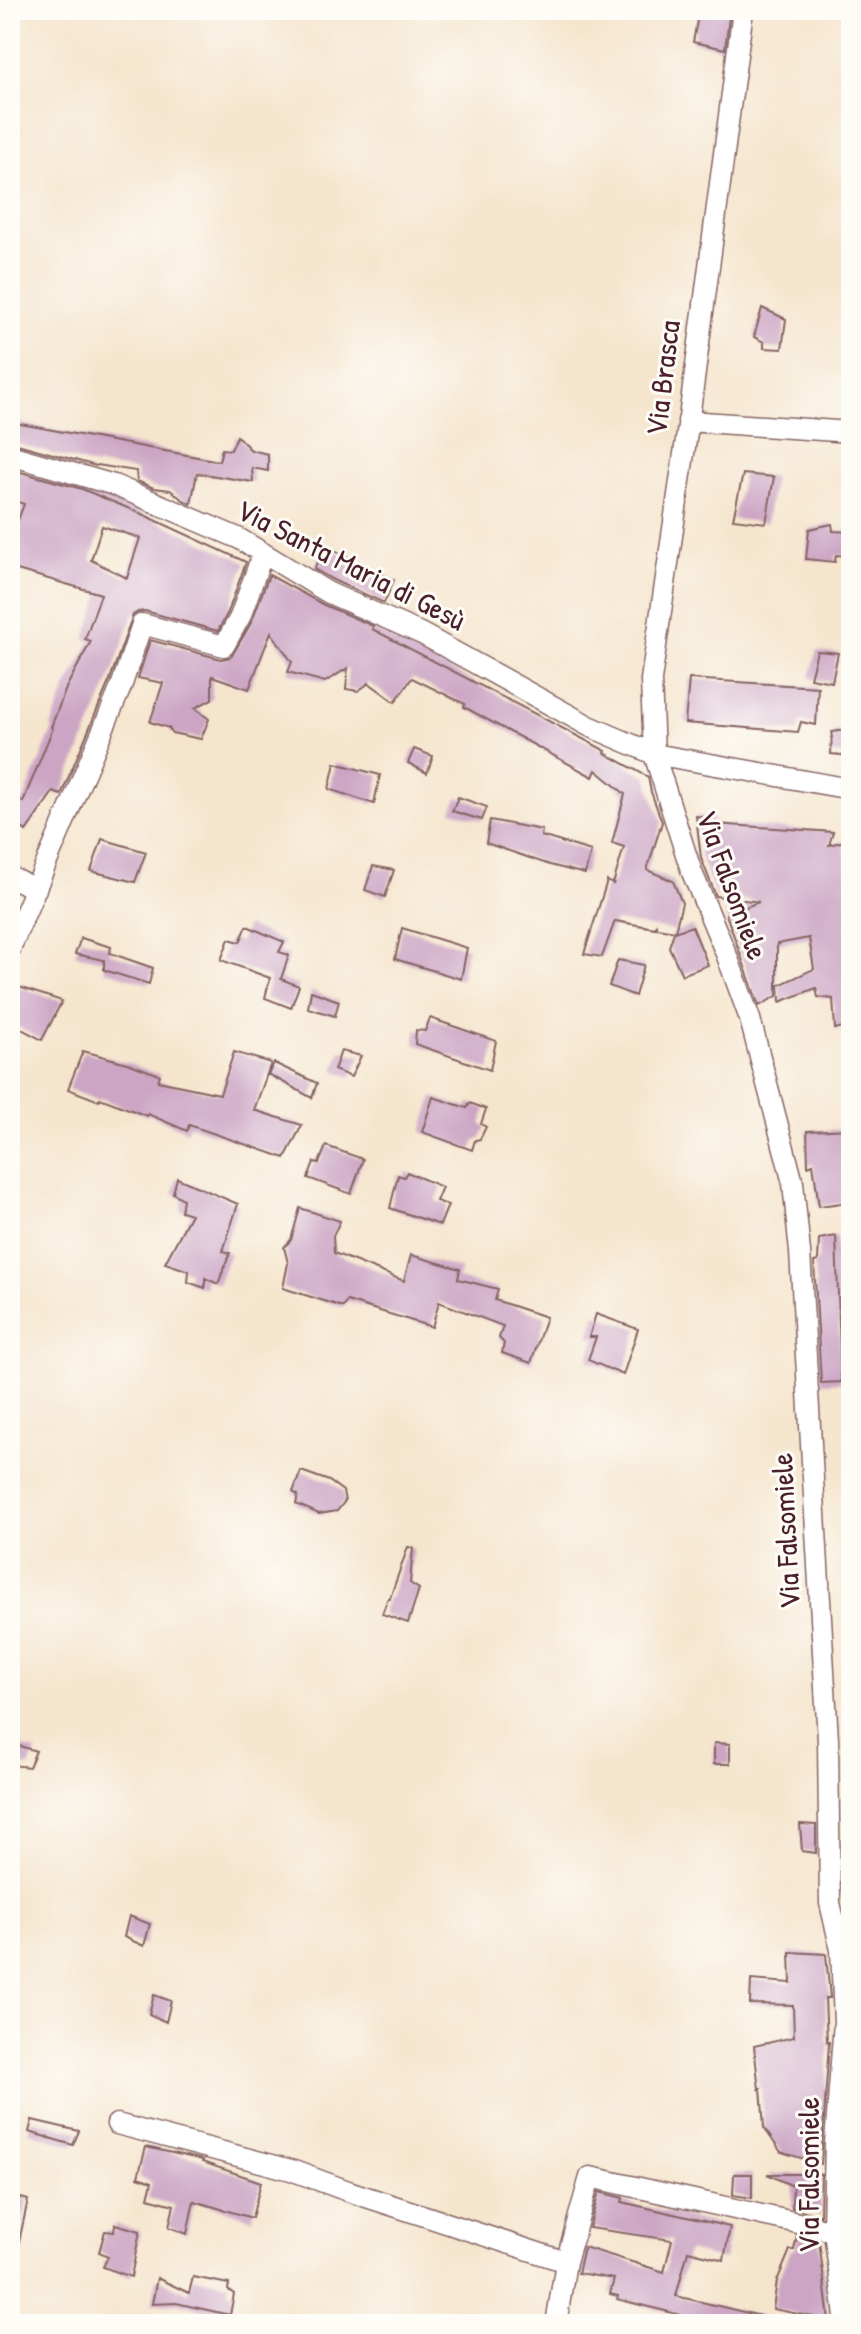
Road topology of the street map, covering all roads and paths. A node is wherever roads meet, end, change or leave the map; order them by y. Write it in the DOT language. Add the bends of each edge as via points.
graph roads {
  1 [pos="743,10"];
  2 [pos="688,421"];
  3 [pos="851,432"];
  4 [pos="10,455"];
  5 [pos="263,553"];
  6 [pos="654,754"];
  7 [pos="851,789"];
  8 [pos="10,877"];
  9 [pos="36,889"];
  10 [pos="10,949"];
  11 [pos="117,2124"];
  12 [pos="834,2231"];
  13 [pos="566,2262"];
  14 [pos="556,2324"];
  15 [pos="846,2324"];
  1 -- 2 [label="street, Via Brasca"];
  2 -- 3 [label="street"];
  2 -- 6 [label="street, Via Brasca" via="651,680"];
  4 -- 5 [label="street, Via Santa Maria di Gesù" via="114,485"];
  5 -- 6 [label="street, Via Santa Maria di Gesù" via="329,593 422,634 589,726"];
  5 -- 9 [label="street" via="224,646 142,624"];
  6 -- 7 [label="street, Via Santa Maria di Gesù"];
  6 -- 12 [label="street, Via Falsomiele" via="691,870 750,1019 793,1183 828,1740 830,1903 841,1950 844,2022"];
  8 -- 9 [label="street"];
  9 -- 10 [label="street"];
  11 -- 13 [label="street" via="291,2170"];
  12 -- 13 [label="street" via="590,2177"];
  12 -- 15 [label="street, Via Falsomiele"];
  13 -- 14 [label="street"];
}
